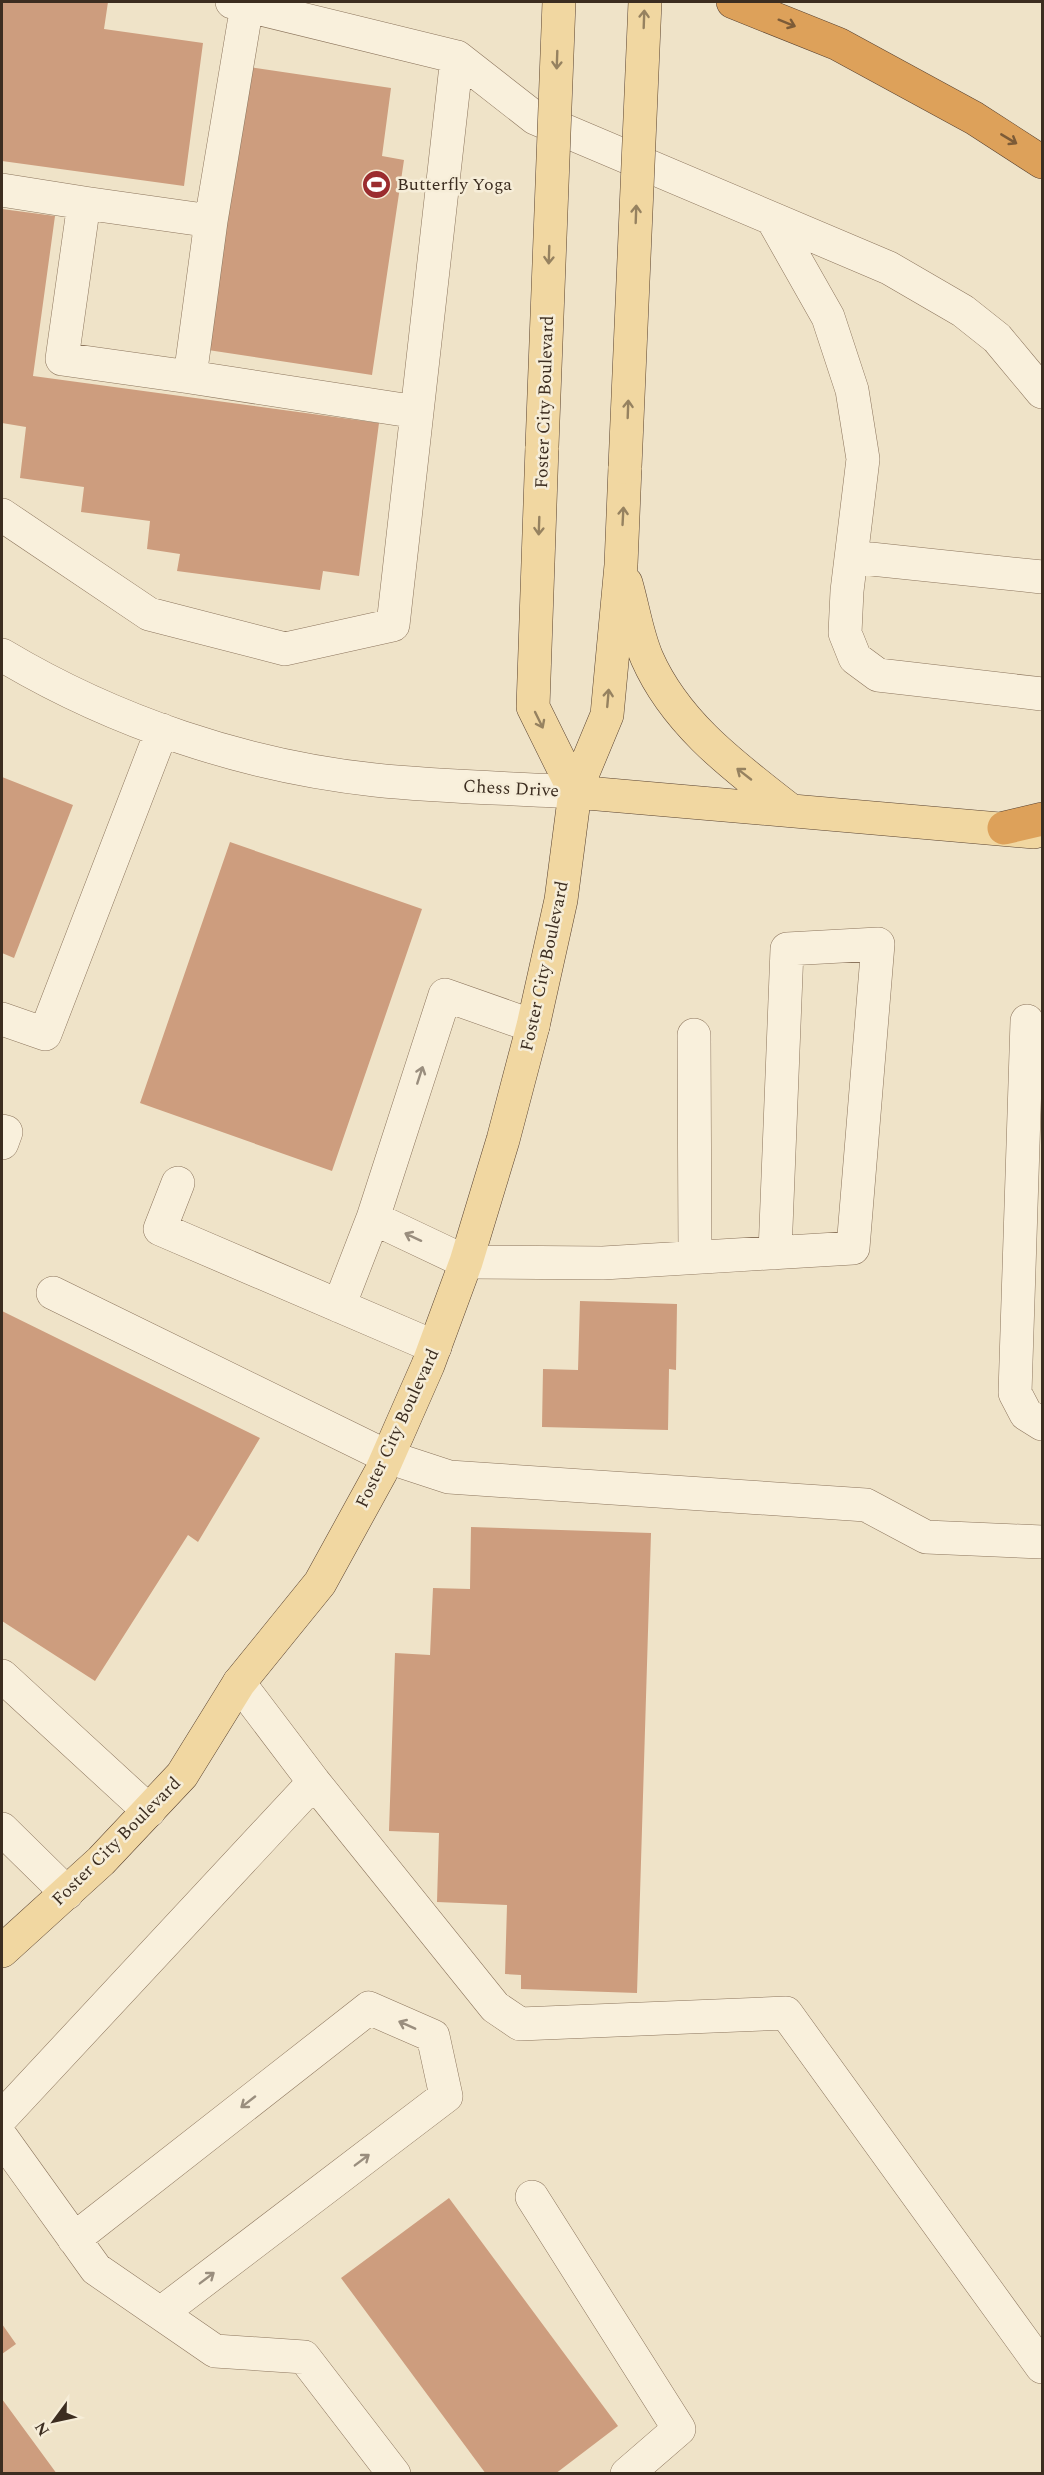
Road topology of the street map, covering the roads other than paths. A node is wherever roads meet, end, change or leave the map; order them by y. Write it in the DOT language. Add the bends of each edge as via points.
graph roads {
  1 [pos="559,2"];
  2 [pos="645,2"];
  3 [pos="733,2"];
  4 [pos="239,3"];
  5 [pos="457,57"];
  6 [pos="1042,162"];
  7 [pos="2,190"];
  8 [pos="84,203"];
  9 [pos="773,220"];
  10 [pos="211,221"];
  11 [pos="190,377"];
  12 [pos="1042,392"];
  13 [pos="417,412"];
  14 [pos="2,515"];
  15 [pos="852,557"];
  16 [pos="621,565"];
  17 [pos="1042,577"];
  18 [pos="2,655"];
  19 [pos="1042,694"];
  20 [pos="162,730"];
  21 [pos="575,792"];
  22 [pos="790,810"];
  23 [pos="1042,819"];
  24 [pos="1004,828"];
  25 [pos="1042,833"];
  26 [pos="2,1018"];
  27 [pos="1027,1021"];
  28 [pos="533,1026"];
  29 [pos="694,1035"];
  30 [pos="2,1131"];
  31 [pos="2,1143"];
  32 [pos="178,1183"];
  33 [pos="373,1218"];
  34 [pos="774,1253"];
  35 [pos="695,1257"];
  36 [pos="466,1262"];
  37 [pos="53,1293"];
  38 [pos="339,1306"];
  39 [pos="435,1347"];
  40 [pos="1042,1425"];
  41 [pos="388,1457"];
  42 [pos="1042,1542"];
  43 [pos="2,1676"];
  44 [pos="239,1683"];
  45 [pos="314,1782"];
  46 [pos="149,1811"];
  47 [pos="2,1829"];
  48 [pos="66,1893"];
  49 [pos="2,1951"];
  50 [pos="2,2117"];
  51 [pos="2,2138"];
  52 [pos="532,2197"];
  53 [pos="74,2239"];
  54 [pos="161,2313"];
  55 [pos="1042,2367"];
  56 [pos="394,2474"];
  57 [pos="627,2474"];
  1 -- 21 [label="main road, Foster City Boulevard, one-way, bridge" via="533,707"];
  16 -- 2 [label="main road, Foster City Boulevard, one-way, bridge"];
  3 -- 6 [label="highway, one-way" via="838,44 974,117"];
  4 -- 5 [label="street"];
  4 -- 10 [label="street"];
  5 -- 9 [label="street" via="535,117"];
  5 -- 13 [label="street"];
  7 -- 8 [label="street"];
  8 -- 10 [label="street"];
  8 -- 11 [label="street" via="62,359"];
  9 -- 12 [label="street" via="890,268 963,311 997,338"];
  9 -- 15 [label="street" via="828,317 852,390 863,459"];
  10 -- 11 [label="street"];
  11 -- 13 [label="street"];
  13 -- 14 [label="street" via="393,625 285,649 149,614"];
  15 -- 17 [label="street"];
  15 -- 19 [label="street" via="845,633 855,658 878,675"];
  21 -- 16 [label="main road, Foster City Boulevard, one-way" via="607,715"];
  22 -- 16 [label="main road, one-way" via="731,764 674,706 647,657"];
  18 -- 20 [label="street, Chess Drive" via="103,706"];
  20 -- 21 [label="street, Chess Drive" via="185,740 274,762 374,780"];
  20 -- 26 [label="street" via="45,1035"];
  21 -- 22 [label="main road, Chess Drive"];
  21 -- 28 [label="main road, Foster City Boulevard" via="561,900"];
  22 -- 24 [label="main road, Chess Drive"];
  23 -- 24 [label="highway"];
  24 -- 25 [label="main road, Chess Drive"];
  27 -- 40 [label="street" via="1015,1393 1026,1414"];
  33 -- 28 [label="street, one-way" via="445,995"];
  28 -- 36 [label="main road, Foster City Boulevard"];
  29 -- 35 [label="street"];
  30 -- 31 [label="street" via="6,1132"];
  32 -- 38 [label="street" via="160,1229"];
  36 -- 33 [label="street, one-way"];
  33 -- 38 [label="street"];
  34 -- 34 [label="street" via="853,1248 878,944 787,949"];
  34 -- 35 [label="street"];
  35 -- 36 [label="street" via="603,1263"];
  36 -- 39 [label="main road, Foster City Boulevard"];
  37 -- 41 [label="street"];
  38 -- 39 [label="street"];
  39 -- 41 [label="main road, Foster City Boulevard"];
  41 -- 42 [label="street" via="449,1477 867,1505 926,1537"];
  41 -- 44 [label="main road, Foster City Boulevard" via="320,1583"];
  43 -- 46 [label="street"];
  44 -- 45 [label="street"];
  44 -- 46 [label="main road, Foster City Boulevard" via="182,1775"];
  45 -- 50 [label="street"];
  45 -- 55 [label="street" via="495,2007 520,2024 786,2013"];
  46 -- 48 [label="main road, Foster City Boulevard"];
  47 -- 48 [label="street"];
  48 -- 49 [label="main road, Foster City Boulevard"];
  51 -- 53 [label="street"];
  52 -- 57 [label="street" via="679,2429"];
  53 -- 54 [label="street" via="96,2270"];
  54 -- 53 [label="street, one-way" via="446,2096 433,2036 369,2008"];
  54 -- 56 [label="street" via="215,2351 304,2357"];
}
